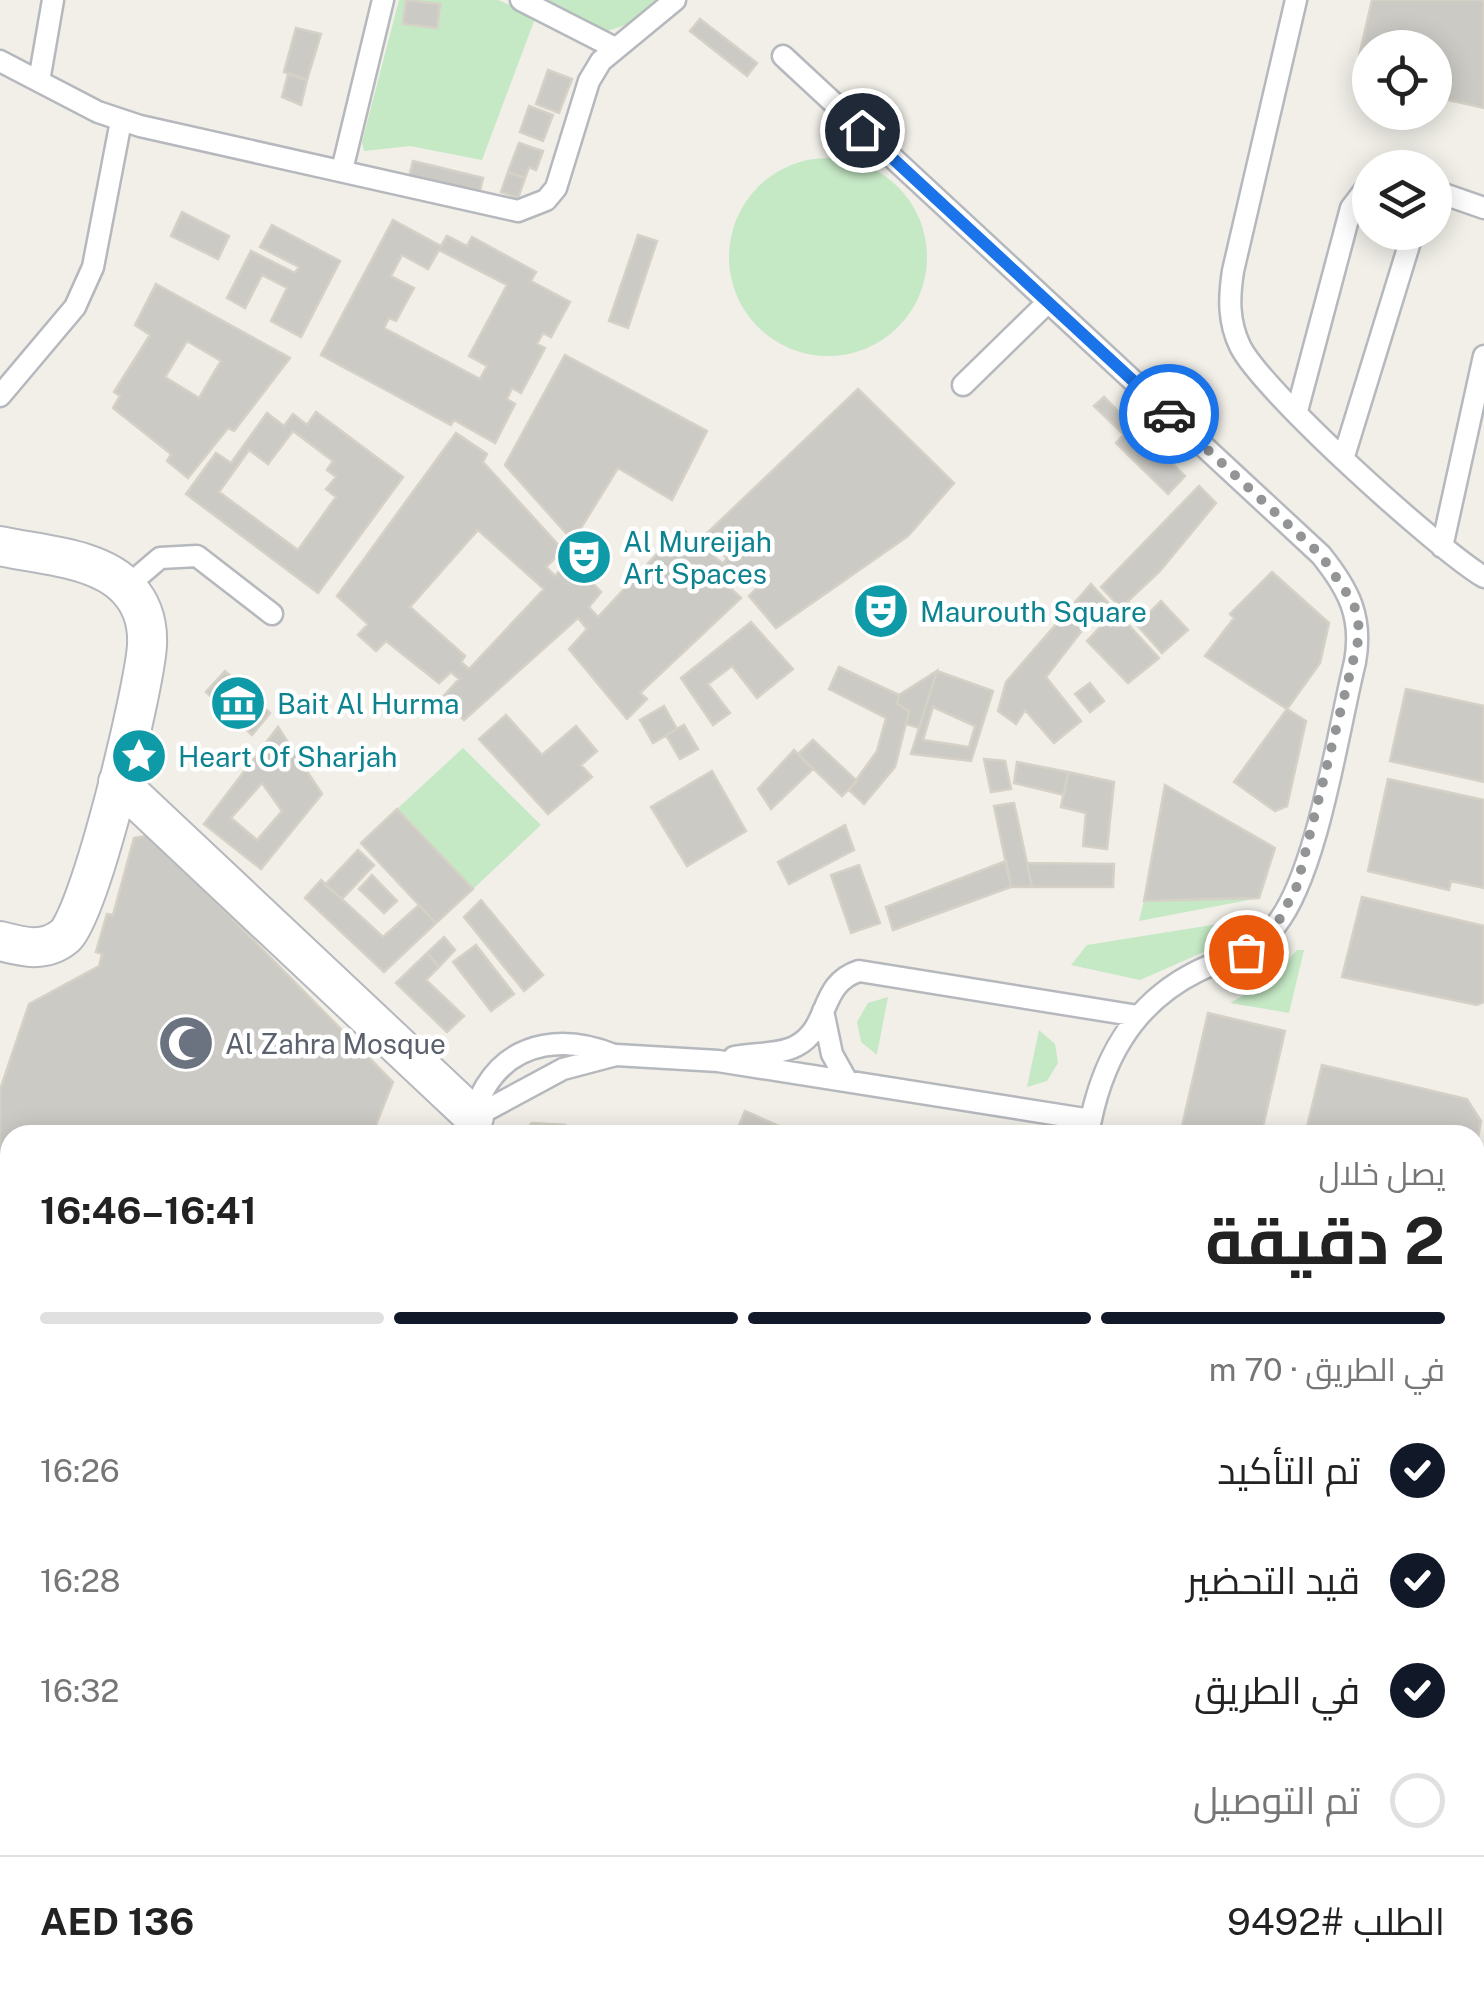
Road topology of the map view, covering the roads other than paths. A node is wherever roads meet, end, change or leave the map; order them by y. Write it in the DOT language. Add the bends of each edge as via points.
graph roads {
  1 [pos="54,0"];
  2 [pos="383,0"];
  3 [pos="521,0"];
  4 [pos="675,0"];
  5 [pos="1296,0"];
  6 [pos="612,47"];
  7 [pos="783,56"];
  8 [pos="0,61"];
  9 [pos="39,81"];
  10 [pos="121,121"];
  11 [pos="342,170"];
  12 [pos="1452,197"];
  13 [pos="1352,207"];
  14 [pos="1484,208"];
  15 [pos="1407,250"];
  16 [pos="1048,302"];
  17 [pos="1484,356"];
  18 [pos="963,385"];
  19 [pos="0,396"];
  20 [pos="1296,411"];
  21 [pos="1344,456"];
  22 [pos="0,546"];
  23 [pos="1442,547"];
  24 [pos="1484,577"];
  25 [pos="126,586"];
  26 [pos="272,614"];
  27 [pos="118,782"];
  28 [pos="0,942"];
  29 [pos="823,1009"];
  30 [pos="1138,1016"];
  31 [pos="616,1055"];
  32 [pos="718,1061"];
  33 [pos="848,1080"];
  34 [pos="466,1125"];
  35 [pos="468,1125"];
  36 [pos="469,1125"];
  37 [pos="1080,1125"];
  38 [pos="1091,1125"];
  1 -- 9 [label="lane"];
  2 -- 11 [label="lane"];
  3 -- 6 [label="lane"];
  4 -- 6 [label="lane"];
  5 -- 20 [label="lane" via="1233,271 1230,310 1252,366"];
  6 -- 11 [label="lane" via="589,80 556,188 532,208 502,210"];
  7 -- 16 [label="lane"];
  8 -- 9 [label="lane"];
  9 -- 10 [label="lane"];
  10 -- 11 [label="lane"];
  10 -- 19 [label="lane" via="93,266 75,306"];
  12 -- 14 [label="lane"];
  13 -- 20 [label="lane"];
  15 -- 21 [label="lane"];
  16 -- 18 [label="lane"];
  16 -- 30 [label="lane" via="1321,555 1354,604 1360,633 1312,836 1288,906 1246,952 1178,982"];
  17 -- 23 [label="lane"];
  20 -- 21 [label="lane"];
  21 -- 23 [label="lane"];
  22 -- 25 [label="street" via="92,567"];
  23 -- 24 [label="lane"];
  25 -- 26 [label="lane" via="160,558 184,554 208,562"];
  25 -- 27 [label="street" via="140,604 147,646"];
  27 -- 28 [label="street" via="77,921 67,935 36,949"];
  27 -- 34 [label="street"];
  29 -- 30 [label="lane" via="838,980 876,971"];
  29 -- 32 [label="lane" via="799,1044"];
  29 -- 33 [label="lane" via="832,1054"];
  30 -- 38 [label="lane" via="1106,1064"];
  31 -- 32 [label="lane"];
  31 -- 35 [label="lane" via="590,1045 536,1046 494,1074"];
  31 -- 36 [label="lane" via="550,1074"];
  32 -- 33 [label="lane"];
  33 -- 37 [label="lane"];
}
